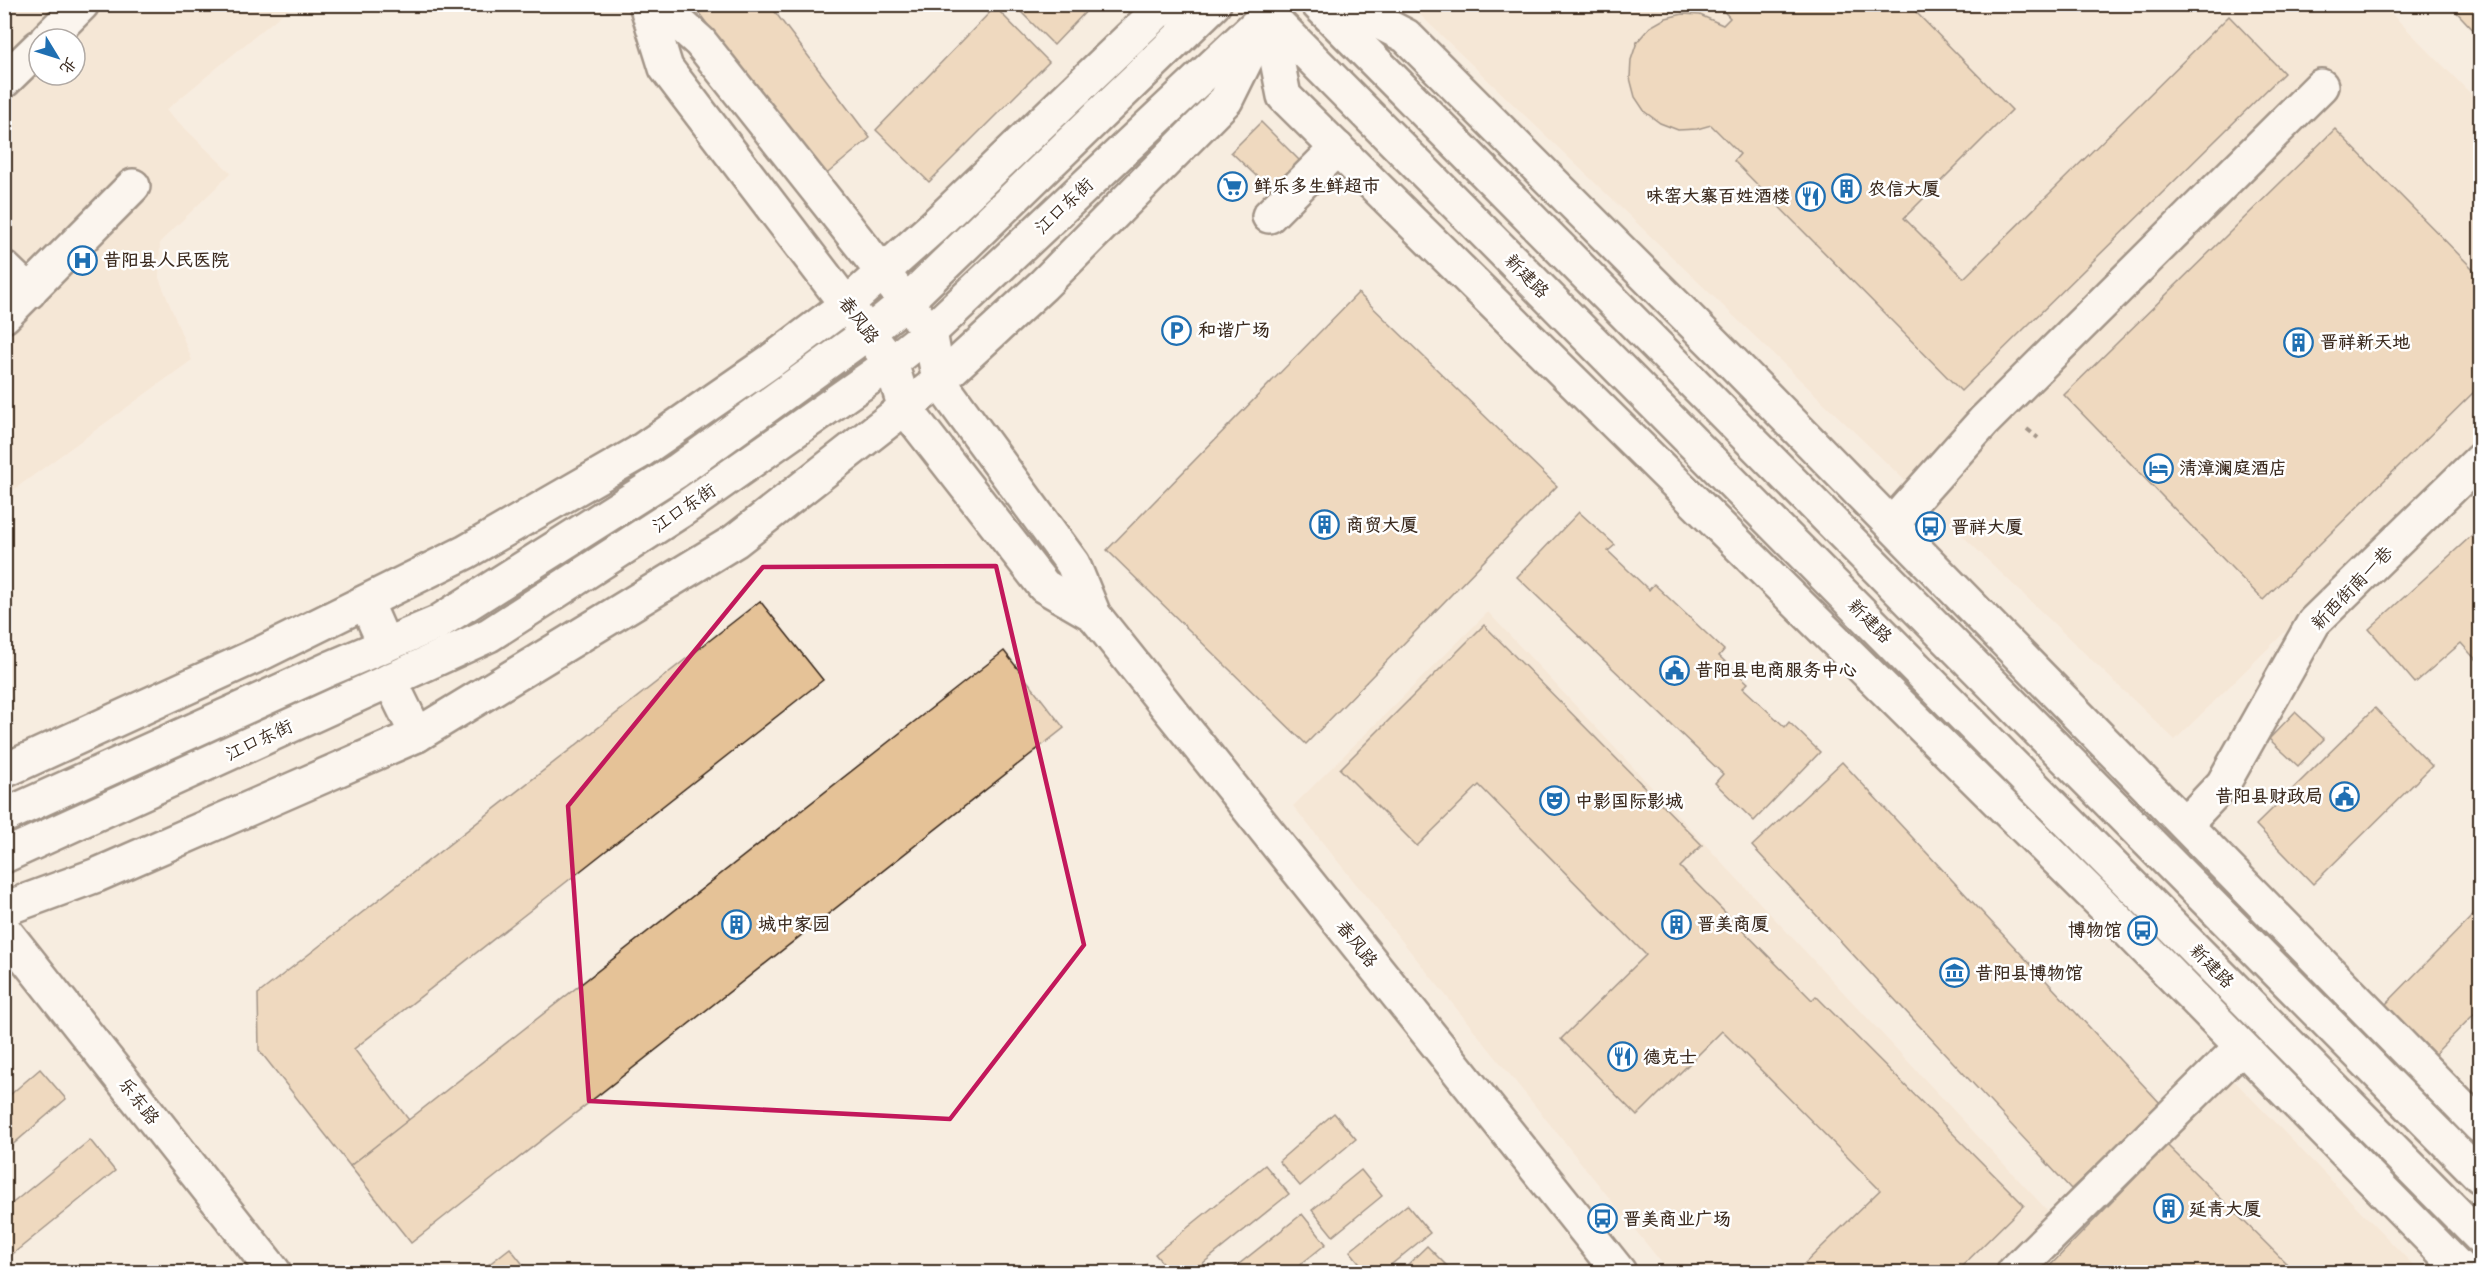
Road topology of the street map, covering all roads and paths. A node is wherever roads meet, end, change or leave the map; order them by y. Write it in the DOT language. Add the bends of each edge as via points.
graph roads {
  1 [pos="82,4"];
  2 [pos="646,4"];
  3 [pos="658,4"];
  4 [pos="1176,4"];
  5 [pos="1214,4"];
  6 [pos="1318,4"];
  7 [pos="1344,4"];
  8 [pos="1267,8"];
  9 [pos="59,27"];
  10 [pos="27,59"];
  11 [pos="4,81"];
  12 [pos="2321,86"];
  13 [pos="1337,148"];
  14 [pos="133,186"];
  15 [pos="1269,216"];
  16 [pos="4,268"];
  17 [pos="882,270"];
  18 [pos="29,291"];
  19 [pos="907,301"];
  20 [pos="847,304"];
  21 [pos="4,316"];
  22 [pos="869,332"];
  23 [pos="930,332"];
  24 [pos="891,363"];
  25 [pos="939,381"];
  26 [pos="904,408"];
  27 [pos="2481,460"];
  28 [pos="1892,525"];
  29 [pos="366,602"];
  30 [pos="1094,615"];
  31 [pos="386,645"];
  32 [pos="390,680"];
  33 [pos="417,735"];
  34 [pos="4,771"];
  35 [pos="4,816"];
  36 [pos="2186,823"];
  37 [pos="4,856"];
  38 [pos="4,909"];
  39 [pos="4,930"];
  40 [pos="2241,1047"];
  41 [pos="2481,1126"];
  42 [pos="2481,1176"];
  43 [pos="2481,1237"];
  44 [pos="274,1272"];
  45 [pos="1619,1272"];
  46 [pos="2014,1272"];
  47 [pos="2463,1272"];
  1 -- 9 [label="main road"];
  2 -- 20 [label="main road, 春风路" via="666,68"];
  3 -- 17 [label="main road, 春风路" via="700,42"];
  4 -- 17 [label="main road" via="1158,11 932,228"];
  5 -- 19 [label="main road, 江口东街"];
  6 -- 42 [label="main road"];
  7 -- 28 [label="main road" via="1406,36"];
  8 -- 13 [label="main road" via="1284,96"];
  8 -- 23 [label="main road, 江口东街"];
  8 -- 25 [label="main road" via="1226,100 1043,285"];
  8 -- 43 [label="main road, 新建路"];
  10 -- 11 [label="main road"];
  12 -- 28 [label="main road" via="1984,421"];
  13 -- 15 [label="main road"];
  13 -- 40 [label="main road" via="2090,892"];
  14 -- 18 [label="main road"];
  16 -- 18 [label="main road"];
  17 -- 19 [label="main road, 春风路"];
  17 -- 20 [label="main road"];
  18 -- 21 [label="main road"];
  19 -- 22 [label="main road, 江口东街"];
  19 -- 23 [label="main road, 春风路"];
  20 -- 22 [label="main road, 春风路"];
  20 -- 29 [label="main road" via="638,453 466,552"];
  22 -- 24 [label="main road, 春风路"];
  22 -- 31 [label="main road, 江口东街" via="677,471 437,623"];
  23 -- 24 [label="main road, 江口东街"];
  23 -- 25 [label="main road, 春风路"];
  24 -- 26 [label="main road, 春风路"];
  24 -- 32 [label="main road, 江口东街" via="679,512 489,635"];
  25 -- 26 [label="main road"];
  25 -- 30 [label="main road, 春风路" via="1073,564"];
  26 -- 30 [label="main road, 春风路" via="1044,586"];
  26 -- 33 [label="main road" via="735,541"];
  27 -- 36 [label="main road, 新西街南一巷" via="2314,622 2223,784"];
  28 -- 36 [label="main road"];
  29 -- 31 [label="main road"];
  29 -- 34 [label="main road"];
  30 -- 45 [label="main road, 春风路"];
  31 -- 35 [label="main road, 江口东街"];
  32 -- 33 [label="main road"];
  32 -- 37 [label="main road, 江口东街"];
  33 -- 38 [label="main road" via="97,875"];
  36 -- 41 [label="main road"];
  39 -- 44 [label="main road, 乐东路"];
  40 -- 46 [label="main road"];
  40 -- 47 [label="main road"];
}
